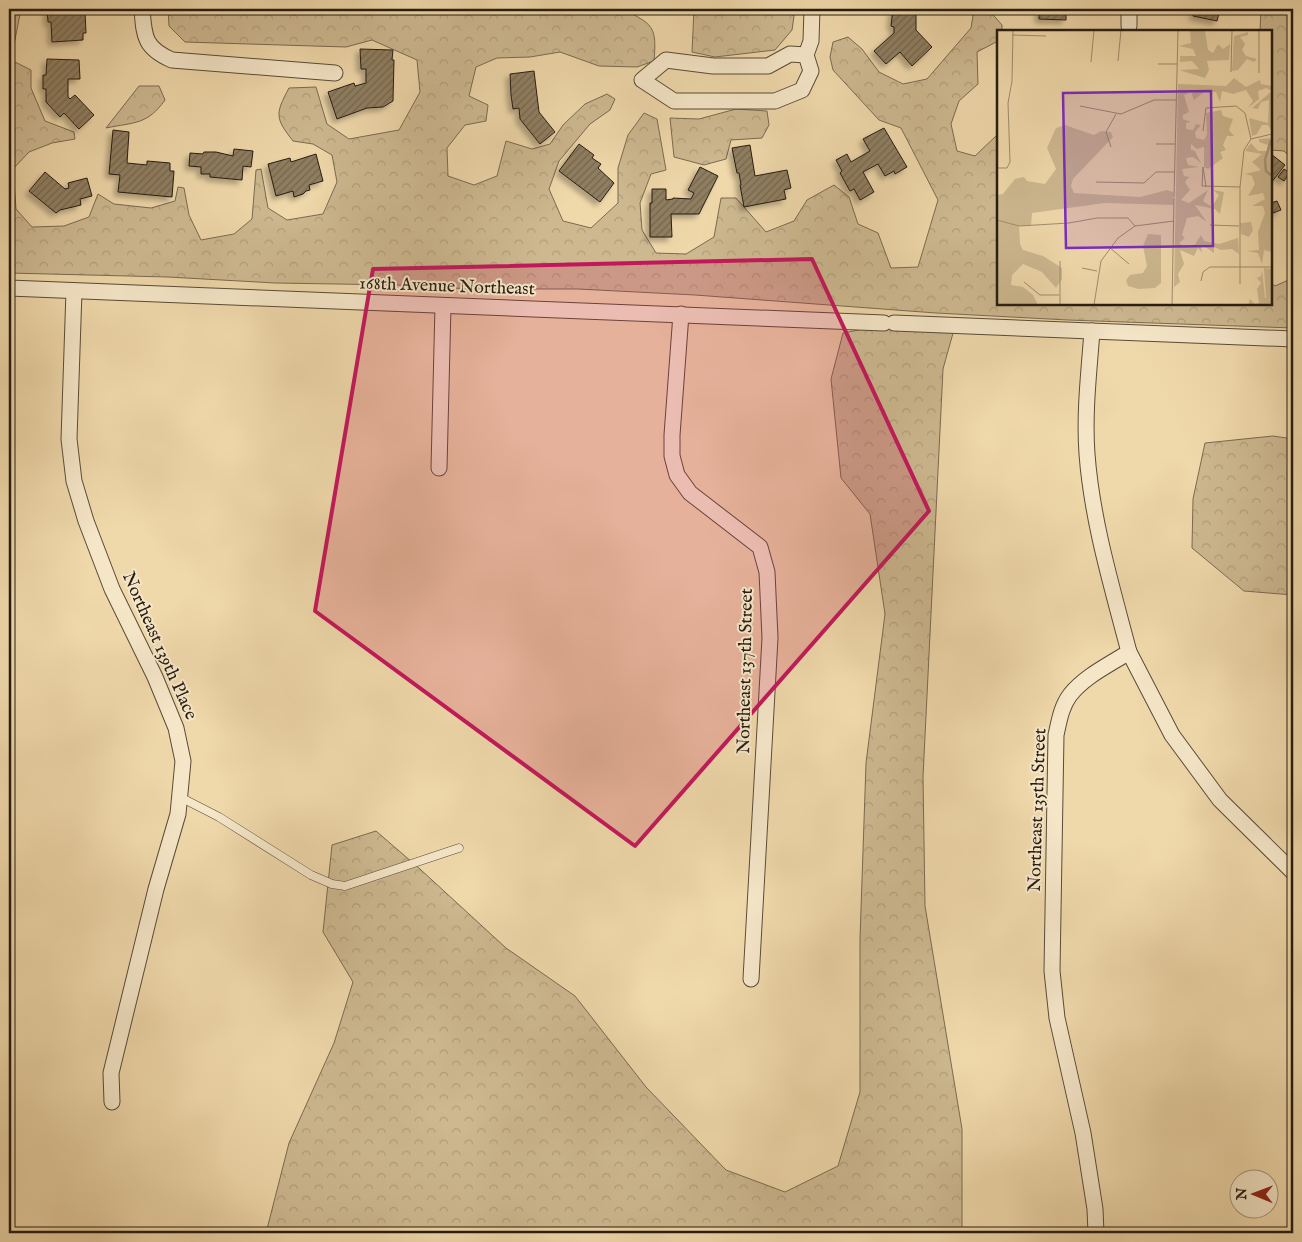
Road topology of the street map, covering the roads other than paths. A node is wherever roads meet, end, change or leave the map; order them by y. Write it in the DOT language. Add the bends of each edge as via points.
graph roads {
  1 [pos="142,9"];
  2 [pos="812,9"];
  3 [pos="1129,9"];
  4 [pos="1128,26"];
  5 [pos="806,55"];
  6 [pos="335,73"];
  7 [pos="9,288"];
  8 [pos="74,291"];
  9 [pos="443,306"];
  10 [pos="681,314"];
  11 [pos="1092,331"];
  12 [pos="1293,339"];
  13 [pos="439,468"];
  14 [pos="1129,652"];
  15 [pos="180,797"];
  16 [pos="459,848"];
  17 [pos="1293,872"];
  18 [pos="751,979"];
  19 [pos="112,1102"];
  20 [pos="1096,1233"];
  1 -- 6 [label="street" via="143,30 149,45 172,60"];
  2 -- 5 [label="street" via="811,41"];
  3 -- 4 [label="street"];
  5 -- 5 [label="street" via="790,54 768,66 712,66 666,60 642,80 674,101 775,101 802,90 811,71"];
  7 -- 8 [label="street, 168th Avenue Northeast"];
  8 -- 9 [label="street, 168th Avenue Northeast"];
  8 -- 15 [label="street, Northeast 139th Place" via="69,439 74,481 112,589 176,728 183,760"];
  9 -- 10 [label="street, 168th Avenue Northeast"];
  9 -- 13 [label="street"];
  10 -- 11 [label="street, 168th Avenue Northeast"];
  10 -- 18 [label="street, Northeast 137th Street" via="672,435 672,456 677,475 690,494 760,547 767,572 770,638"];
  11 -- 12 [label="street, 168th Avenue Northeast"];
  11 -- 14 [label="street" via="1087,454 1099,534"];
  14 -- 17 [label="street" via="1172,735 1220,800"];
  14 -- 20 [label="street, Northeast 135th Street" via="1083,682 1069,696 1056,735 1052,971 1056,1018 1082,1133"];
  15 -- 16 [label="lane" via="219,817 311,875 332,884 345,886"];
  15 -- 19 [label="street, Northeast 139th Place" via="111,1074"];
}
